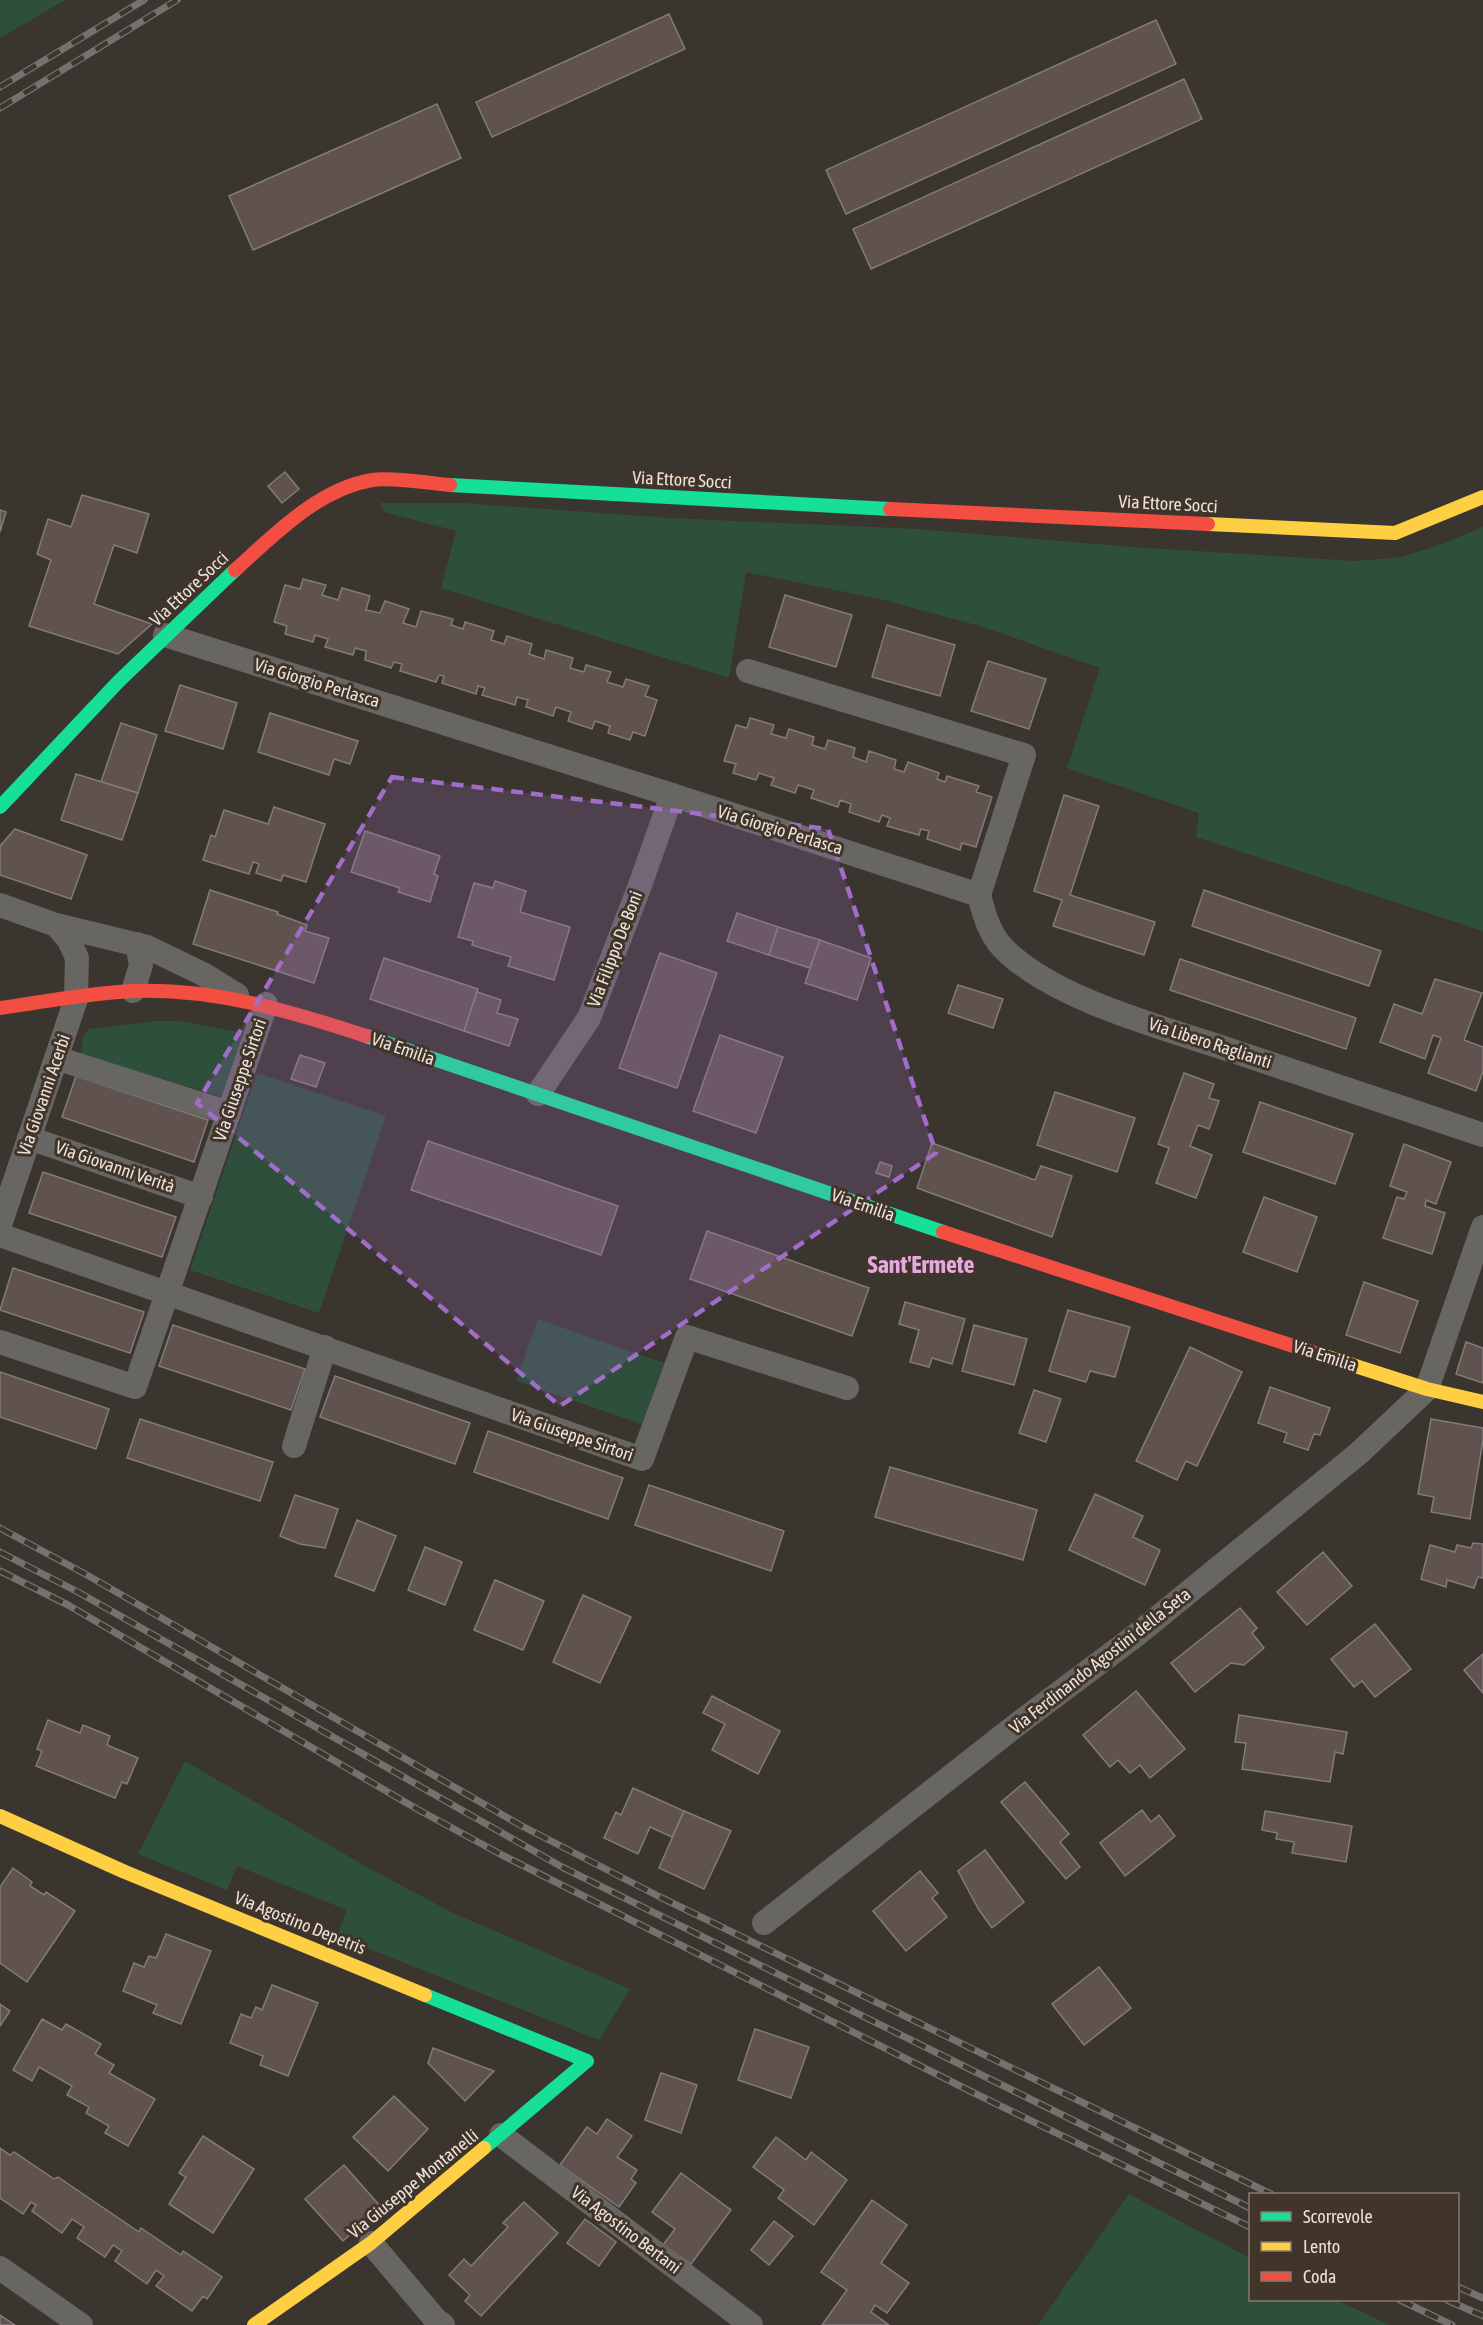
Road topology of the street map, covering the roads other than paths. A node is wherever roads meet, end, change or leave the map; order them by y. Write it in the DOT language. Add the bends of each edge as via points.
graph roads {
  1 [pos="1483,497"];
  2 [pos="165,635"];
  3 [pos="748,671"];
  4 [pos="672,795"];
  5 [pos="0,807"];
  6 [pos="979,895"];
  7 [pos="0,904"];
  8 [pos="56,925"];
  9 [pos="137,944"];
  10 [pos="133,991"];
  11 [pos="76,999"];
  12 [pos="256,1002"];
  13 [pos="0,1008"];
  14 [pos="56,1058"];
  15 [pos="538,1094"];
  16 [pos="229,1113"];
  17 [pos="1483,1135"];
  18 [pos="29,1138"];
  19 [pos="201,1197"];
  20 [pos="0,1225"];
  21 [pos="1483,1227"];
  22 [pos="0,1235"];
  23 [pos="169,1292"];
  24 [pos="0,1342"];
  25 [pos="325,1347"];
  26 [pos="847,1388"];
  27 [pos="1427,1389"];
  28 [pos="1483,1402"];
  29 [pos="294,1446"];
  30 [pos="0,1816"];
  31 [pos="764,1923"];
  32 [pos="587,2061"];
  33 [pos="501,2134"];
  34 [pos="371,2243"];
  35 [pos="0,2268"];
  36 [pos="81,2325"];
  37 [pos="254,2325"];
  38 [pos="443,2325"];
  39 [pos="751,2325"];
  1 -- 2 [label="street, Via Ettore Socci" via="1395,533 756,503 374,480 344,489 308,509 210,591"];
  2 -- 4 [label="street, Via Giorgio Perlasca"];
  2 -- 5 [label="street, Via Ettore Socci"];
  3 -- 6 [label="street" via="1024,755"];
  4 -- 6 [label="street, Via Giorgio Perlasca"];
  4 -- 15 [label="street, Via Filippo De Boni" via="589,1018"];
  6 -- 17 [label="street, Via Libero Raglianti" via="984,916 1003,947 1037,974 1071,993 1133,1018"];
  7 -- 8 [label="street, Via Emilia"];
  8 -- 9 [label="street, Via Emilia"];
  8 -- 11 [label="street" via="69,939 77,958"];
  9 -- 10 [label="street" via="141,965"];
  9 -- 12 [label="street, Via Emilia"];
  10 -- 11 [label="street, Via Emilia"];
  10 -- 12 [label="street, Via Emilia" via="201,993"];
  11 -- 13 [label="street, Via Emilia"];
  11 -- 14 [label="street, Via Giovanni Acerbi"];
  12 -- 15 [label="street, Via Emilia"];
  12 -- 16 [label="street, Via Giuseppe Sirtori"];
  14 -- 16 [label="street"];
  14 -- 18 [label="street, Via Giovanni Acerbi"];
  15 -- 27 [label="street, Via Emilia" via="983,1245"];
  16 -- 19 [label="street, Via Giuseppe Sirtori"];
  18 -- 19 [label="street, Via Giovanni Verità"];
  18 -- 20 [label="street, Via Giovanni Acerbi"];
  19 -- 23 [label="street, Via Giuseppe Sirtori"];
  21 -- 27 [label="street"];
  22 -- 23 [label="street, Via Giuseppe Sirtori"];
  23 -- 24 [label="street, Via Giuseppe Sirtori" via="135,1387"];
  23 -- 25 [label="street, Via Giuseppe Sirtori"];
  25 -- 26 [label="street, Via Giuseppe Sirtori" via="642,1459 687,1337"];
  25 -- 29 [label="street"];
  27 -- 28 [label="street, Via Emilia"];
  27 -- 31 [label="street, Via Ferdinando Agostini della Seta" via="1358,1454 1153,1622"];
  30 -- 32 [label="street, Via Agostino Depetris" via="125,1872"];
  32 -- 33 [label="street, Via Giuseppe Montanelli"];
  33 -- 34 [label="street, Via Giuseppe Montanelli"];
  33 -- 39 [label="street, Via Agostino Bertani"];
  34 -- 37 [label="street, Via Giuseppe Montanelli"];
  34 -- 38 [label="street"];
  35 -- 36 [label="street"];
}
